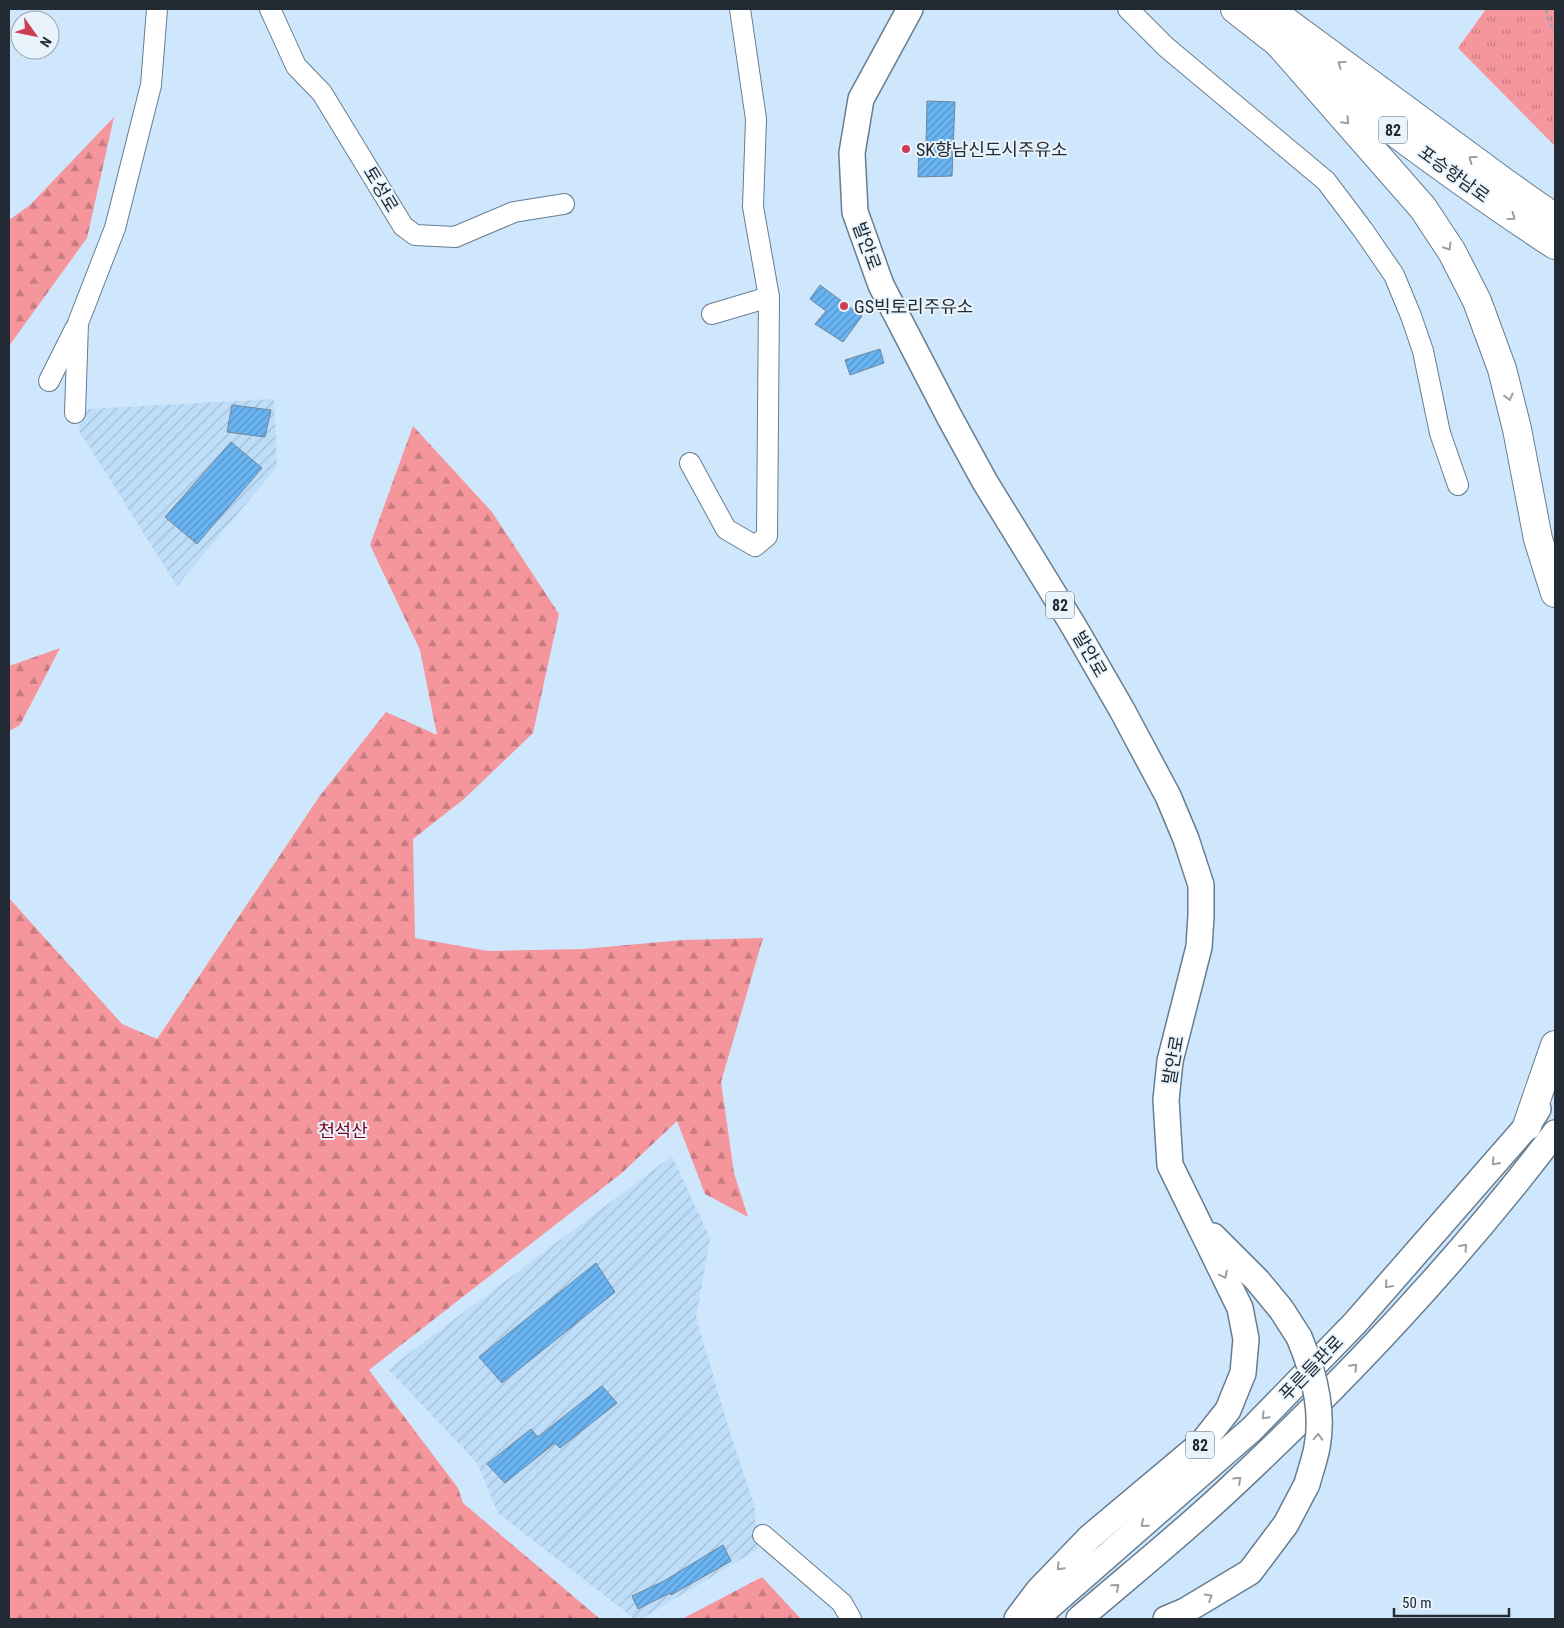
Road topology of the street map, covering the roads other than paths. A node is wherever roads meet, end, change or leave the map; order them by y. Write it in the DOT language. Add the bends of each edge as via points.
graph roads {
  1 [pos="157,9"];
  2 [pos="270,9"];
  3 [pos="740,9"];
  4 [pos="1128,9"];
  5 [pos="1235,9"];
  6 [pos="1268,9"];
  7 [pos="906,10"];
  8 [pos="1280,45"];
  9 [pos="1508,186"];
  10 [pos="564,204"];
  11 [pos="1555,205"];
  12 [pos="1555,218"];
  13 [pos="1555,245"];
  14 [pos="769,297"];
  15 [pos="712,314"];
  16 [pos="78,323"];
  17 [pos="49,381"];
  18 [pos="75,414"];
  19 [pos="690,463"];
  20 [pos="1458,485"];
  21 [pos="1555,592"];
  22 [pos="1555,1046"];
  23 [pos="1555,1085"];
  24 [pos="1527,1126"];
  25 [pos="1555,1133"];
  26 [pos="1194,1216"];
  27 [pos="763,1535"];
  28 [pos="851,1619"];
  29 [pos="1017,1619"];
  30 [pos="1035,1619"];
  31 [pos="1079,1619"];
  32 [pos="1166,1619"];
  1 -- 16 [label="lane" via="152,84 118,219"];
  2 -- 10 [label="lane, 토성로" via="296,66 322,93 404,226 415,235 454,238 514,212"];
  3 -- 14 [label="lane" via="756,119 753,208"];
  4 -- 20 [label="lane" via="1166,47 1326,181 1394,274 1423,351 1440,433"];
  5 -- 8 [label="highway, 포승향남로 / 82"];
  9 -- 6 [label="highway, 포승향남로 / 82, one-way"];
  7 -- 26 [label="main road, 발안로 / 82" via="861,99 852,153 855,212 881,285 954,426 1122,710 1168,796 1186,839 1201,886 1200,932 1170,1061 1166,1100 1170,1165"];
  8 -- 13 [label="highway, 포승향남로 / 82, one-way" via="1446,169"];
  8 -- 21 [label="highway, one-way" via="1423,208 1452,252 1477,301 1502,369 1538,540"];
  9 -- 11 [label="highway"];
  9 -- 12 [label="highway, 포승향남로 / 82"];
  14 -- 15 [label="lane"];
  14 -- 19 [label="lane" via="767,536 755,546 726,530"];
  16 -- 17 [label="lane"];
  16 -- 18 [label="lane"];
  22 -- 24 [label="highway"];
  23 -- 24 [label="main road, 푸른들판로"];
  24 -- 30 [label="main road, 푸른들판로, one-way" via="1355,1323 1252,1429"];
  31 -- 25 [label="main road, 푸른들판로, one-way" via="1227,1491 1343,1379 1475,1235"];
  26 -- 29 [label="main road, 82, one-way" via="1240,1308 1246,1339 1243,1373 1228,1410 1202,1444 1090,1537 1038,1590"];
  32 -- 26 [label="main road, 82, one-way, bridge" via="1250,1572 1286,1524 1307,1484 1318,1445 1318,1408 1309,1361 1299,1337 1258,1280"];
  27 -- 28 [label="lane" via="842,1603"];
}
